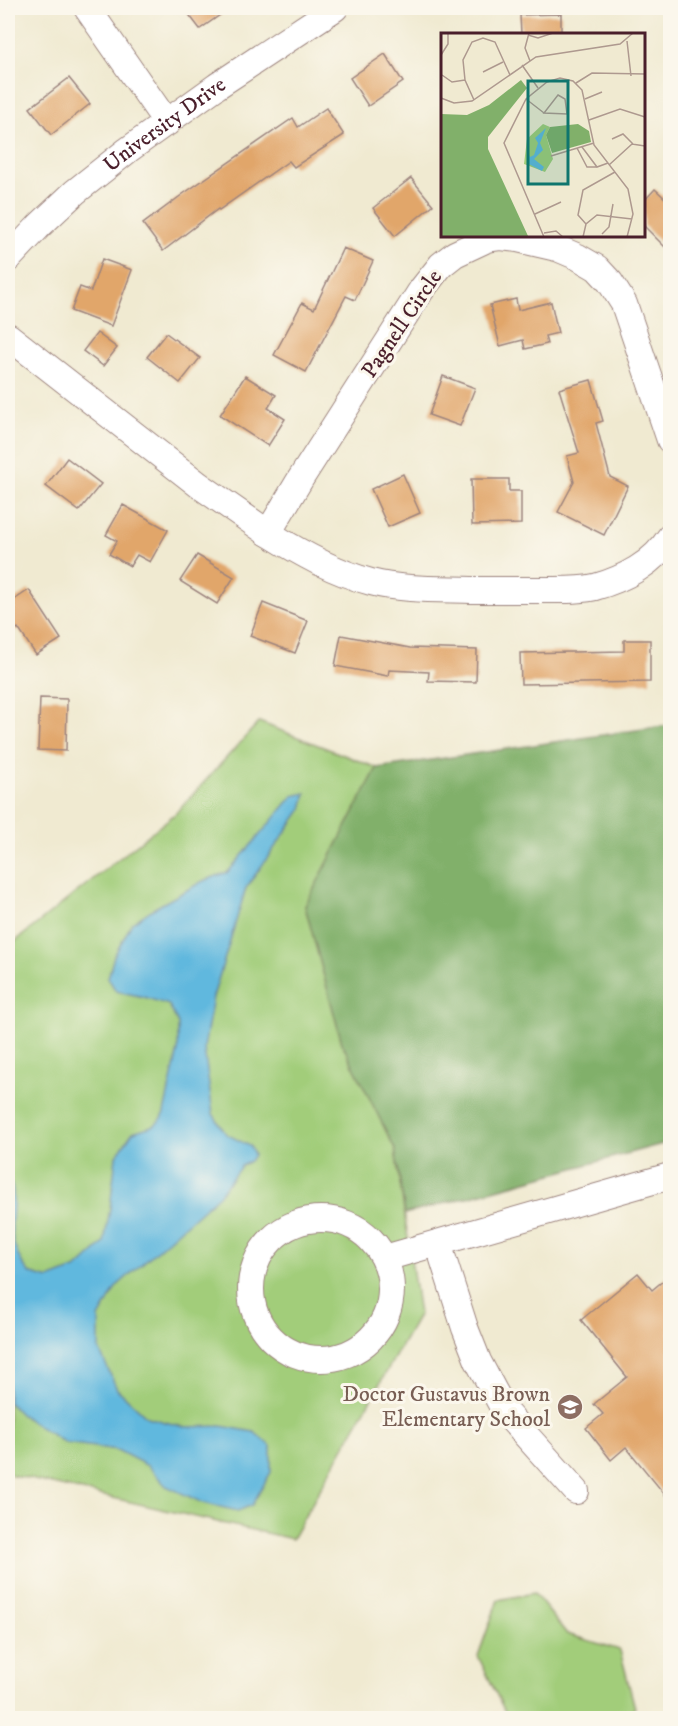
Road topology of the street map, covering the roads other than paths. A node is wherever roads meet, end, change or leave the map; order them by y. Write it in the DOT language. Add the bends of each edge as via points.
graph roads {
  1 [pos="87,8"];
  2 [pos="335,8"];
  3 [pos="167,123"];
  4 [pos="8,259"];
  5 [pos="8,336"];
  6 [pos="670,440"];
  7 [pos="268,533"];
  8 [pos="670,537"];
  9 [pos="670,1176"];
  10 [pos="438,1243"];
  11 [pos="385,1258"];
  12 [pos="576,1491"];
  1 -- 3 [label="street"];
  2 -- 3 [label="street, University Drive"];
  3 -- 4 [label="street, University Drive" via="75,192"];
  5 -- 7 [label="street" via="199,485"];
  6 -- 7 [label="street, Pagnell Circle" via="624,304 610,282 597,268 548,246 518,238 487,239 455,254 422,289"];
  7 -- 8 [label="street" via="298,552 372,583 504,591 566,591 614,581 647,562"];
  9 -- 10 [label="street"];
  10 -- 11 [label="street"];
  10 -- 12 [label="street" via="465,1328 494,1391 507,1413"];
  11 -- 11 [label="street" via="378,1246 354,1226 323,1218 292,1224 267,1243 253,1272 252,1303 257,1318 276,1343 289,1352 320,1359 351,1353 376,1334 390,1306 391,1275"];
}
